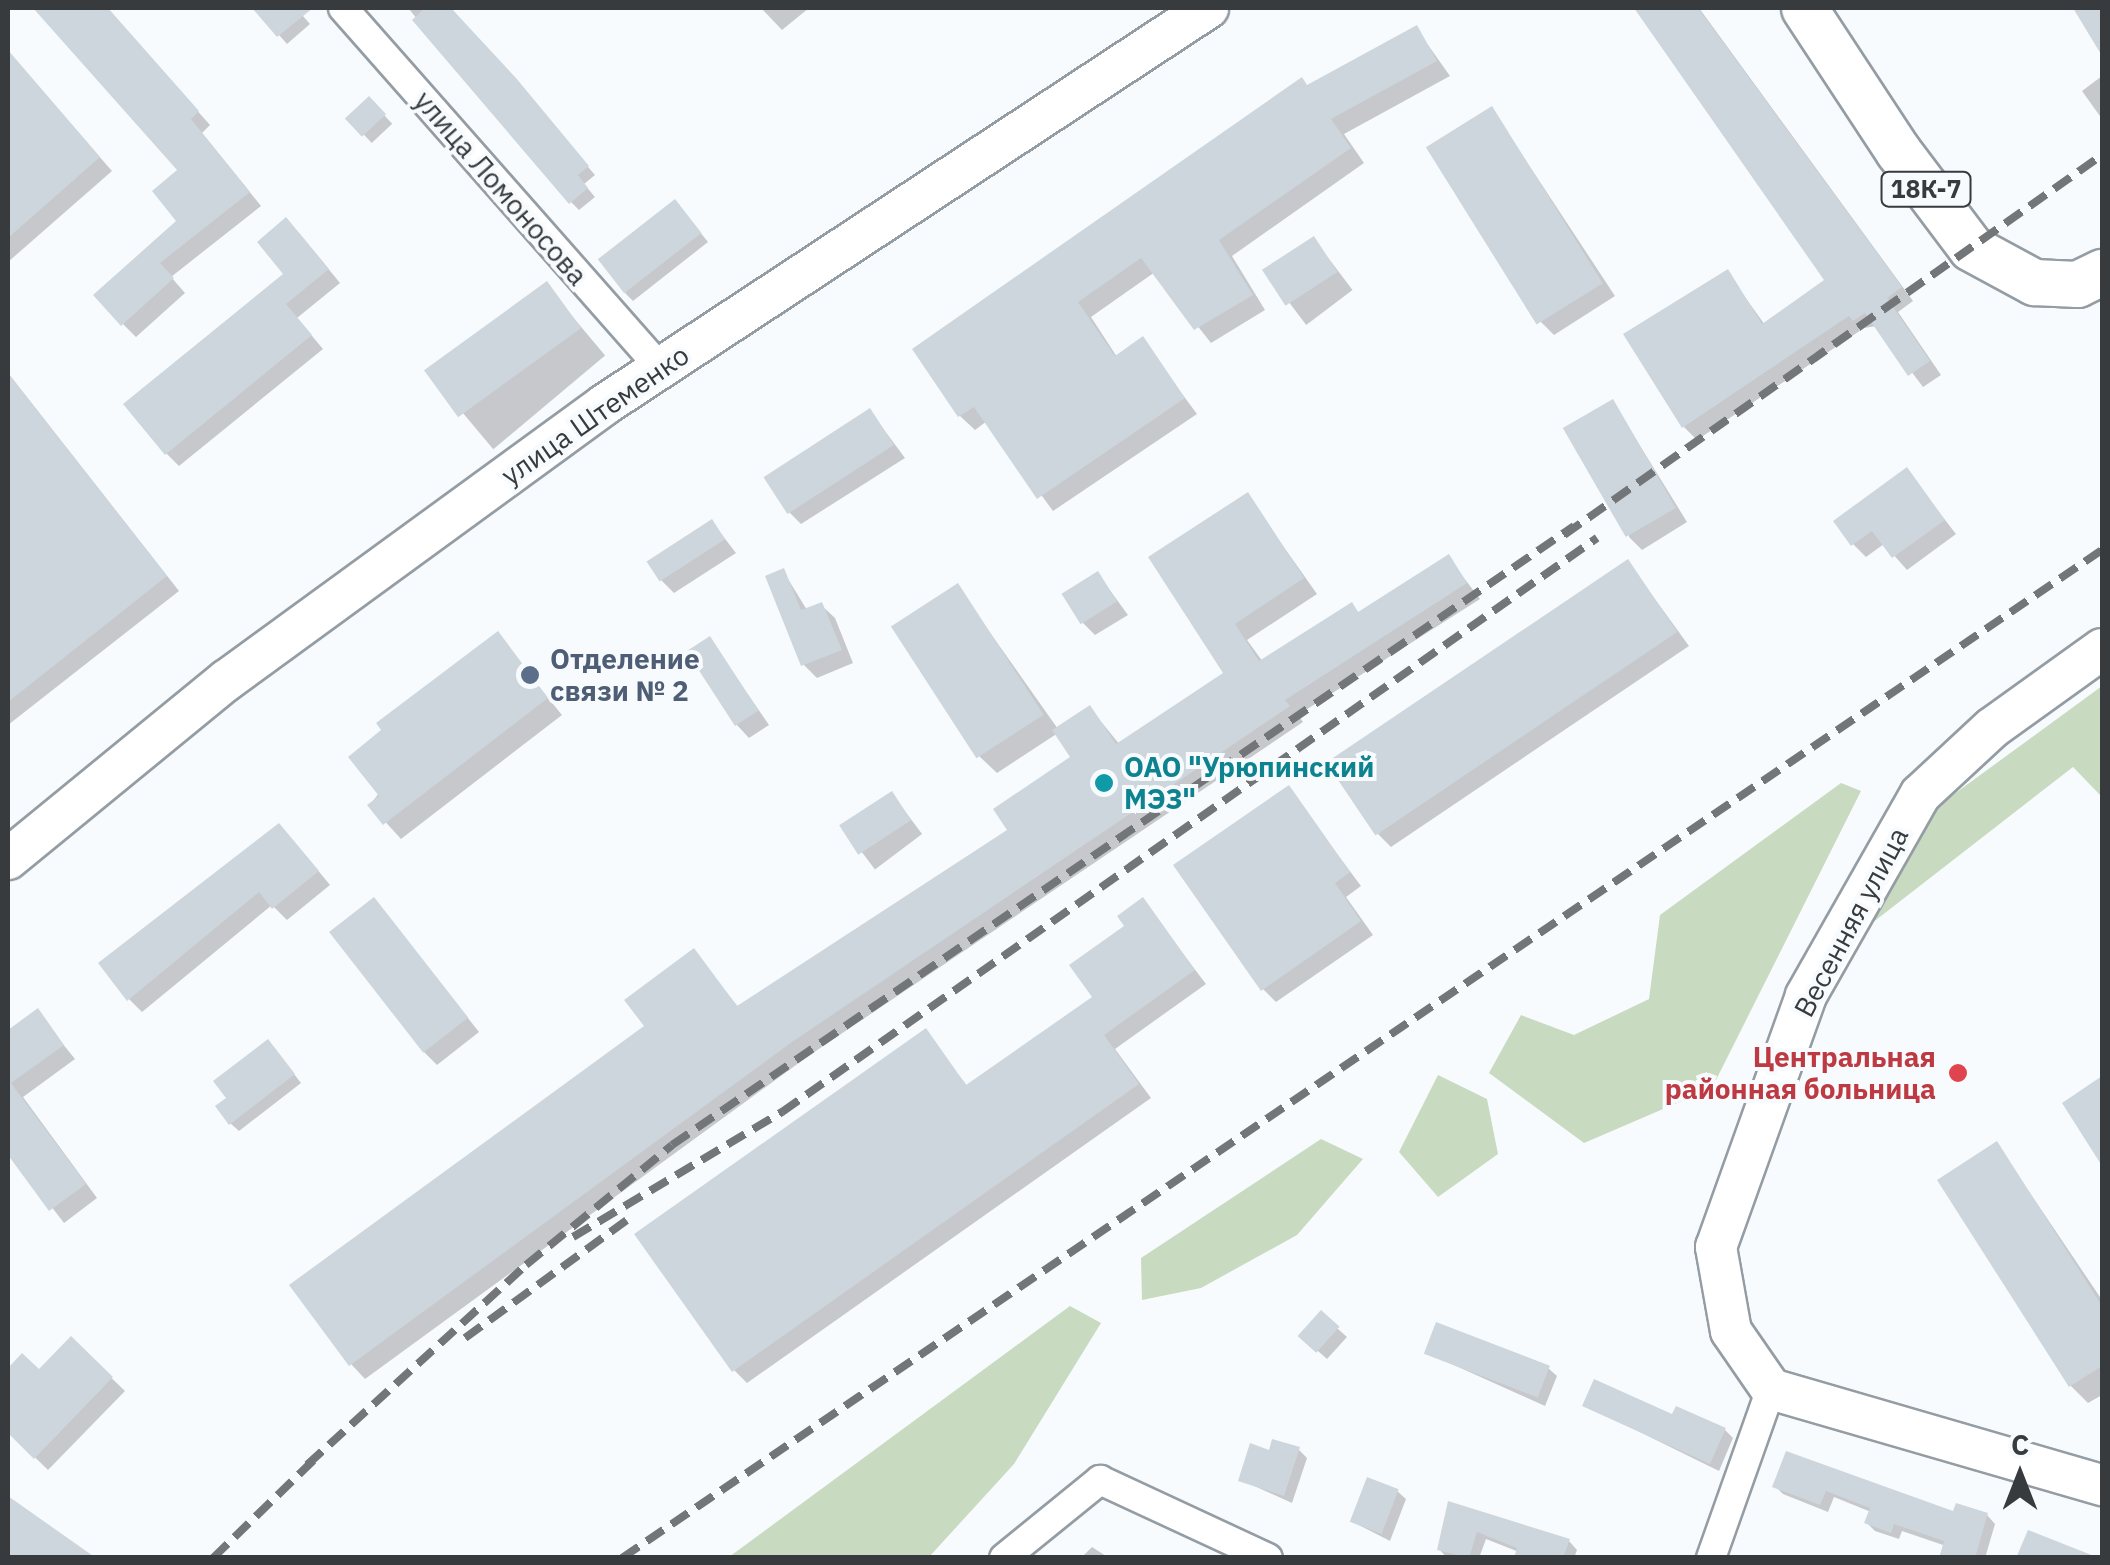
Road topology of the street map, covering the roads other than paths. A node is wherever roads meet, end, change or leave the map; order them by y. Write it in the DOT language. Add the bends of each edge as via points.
graph roads {
  1 [pos="343,8"];
  2 [pos="1208,8"];
  3 [pos="1804,8"];
  4 [pos="2094,286"];
  5 [pos="660,368"];
  6 [pos="2102,649"];
  7 [pos="8,859"];
  8 [pos="1771,1389"];
  9 [pos="2102,1485"];
  10 [pos="1004,1558"];
  11 [pos="1268,1558"];
  12 [pos="1710,1558"];
  1 -- 5 [label="street, улица Ломоносова"];
  2 -- 5 [label="main road, улица Штеменко"];
  3 -- 4 [label="main road, 18К-7" via="1971,248 2034,282"];
  5 -- 7 [label="main road, улица Штеменко" via="226,680"];
  6 -- 8 [label="main road, Весенняя улица" via="1992,728 1920,794 1806,996 1716,1246 1732,1332"];
  8 -- 9 [label="main road"];
  8 -- 12 [label="street"];
  10 -- 11 [label="street" via="1100,1480"];
}
